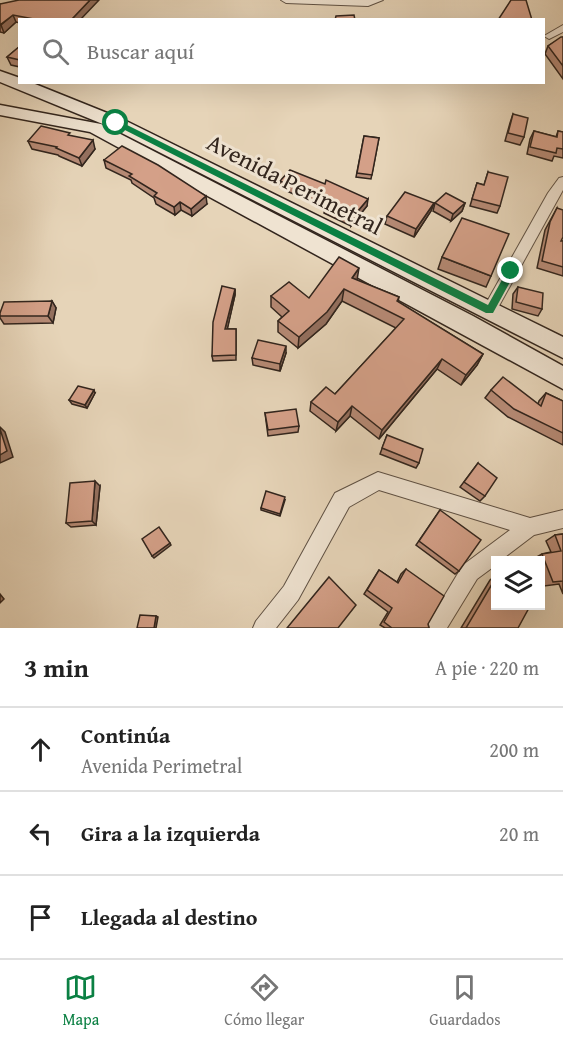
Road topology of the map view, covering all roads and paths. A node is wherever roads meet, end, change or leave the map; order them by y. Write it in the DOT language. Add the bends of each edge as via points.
graph roads {
  1 [pos="286,0"];
  2 [pos="378,0"];
  3 [pos="563,28"];
  4 [pos="549,36"];
  5 [pos="0,76"];
  6 [pos="18,83"];
  7 [pos="20,84"];
  8 [pos="0,110"];
  9 [pos="563,182"];
  10 [pos="489,311"];
  11 [pos="563,348"];
  12 [pos="563,378"];
  13 [pos="563,519"];
  14 [pos="530,527"];
  15 [pos="263,628"];
  16 [pos="435,628"];
  1 -- 2 [label="street"];
  3 -- 4 [label="street"];
  5 -- 6 [label="main road, Avenida Perimetral"];
  7 -- 10 [label="main road, Avenida Perimetral" via="116,123"];
  8 -- 12 [label="main road, Avenida Perimetral" via="95,128"];
  9 -- 10 [label="street"];
  10 -- 11 [label="main road, Avenida Perimetral"];
  13 -- 14 [label="street"];
  14 -- 15 [label="street" via="378,481 342,500 291,593"];
  14 -- 16 [label="street" via="470,572"];
}
